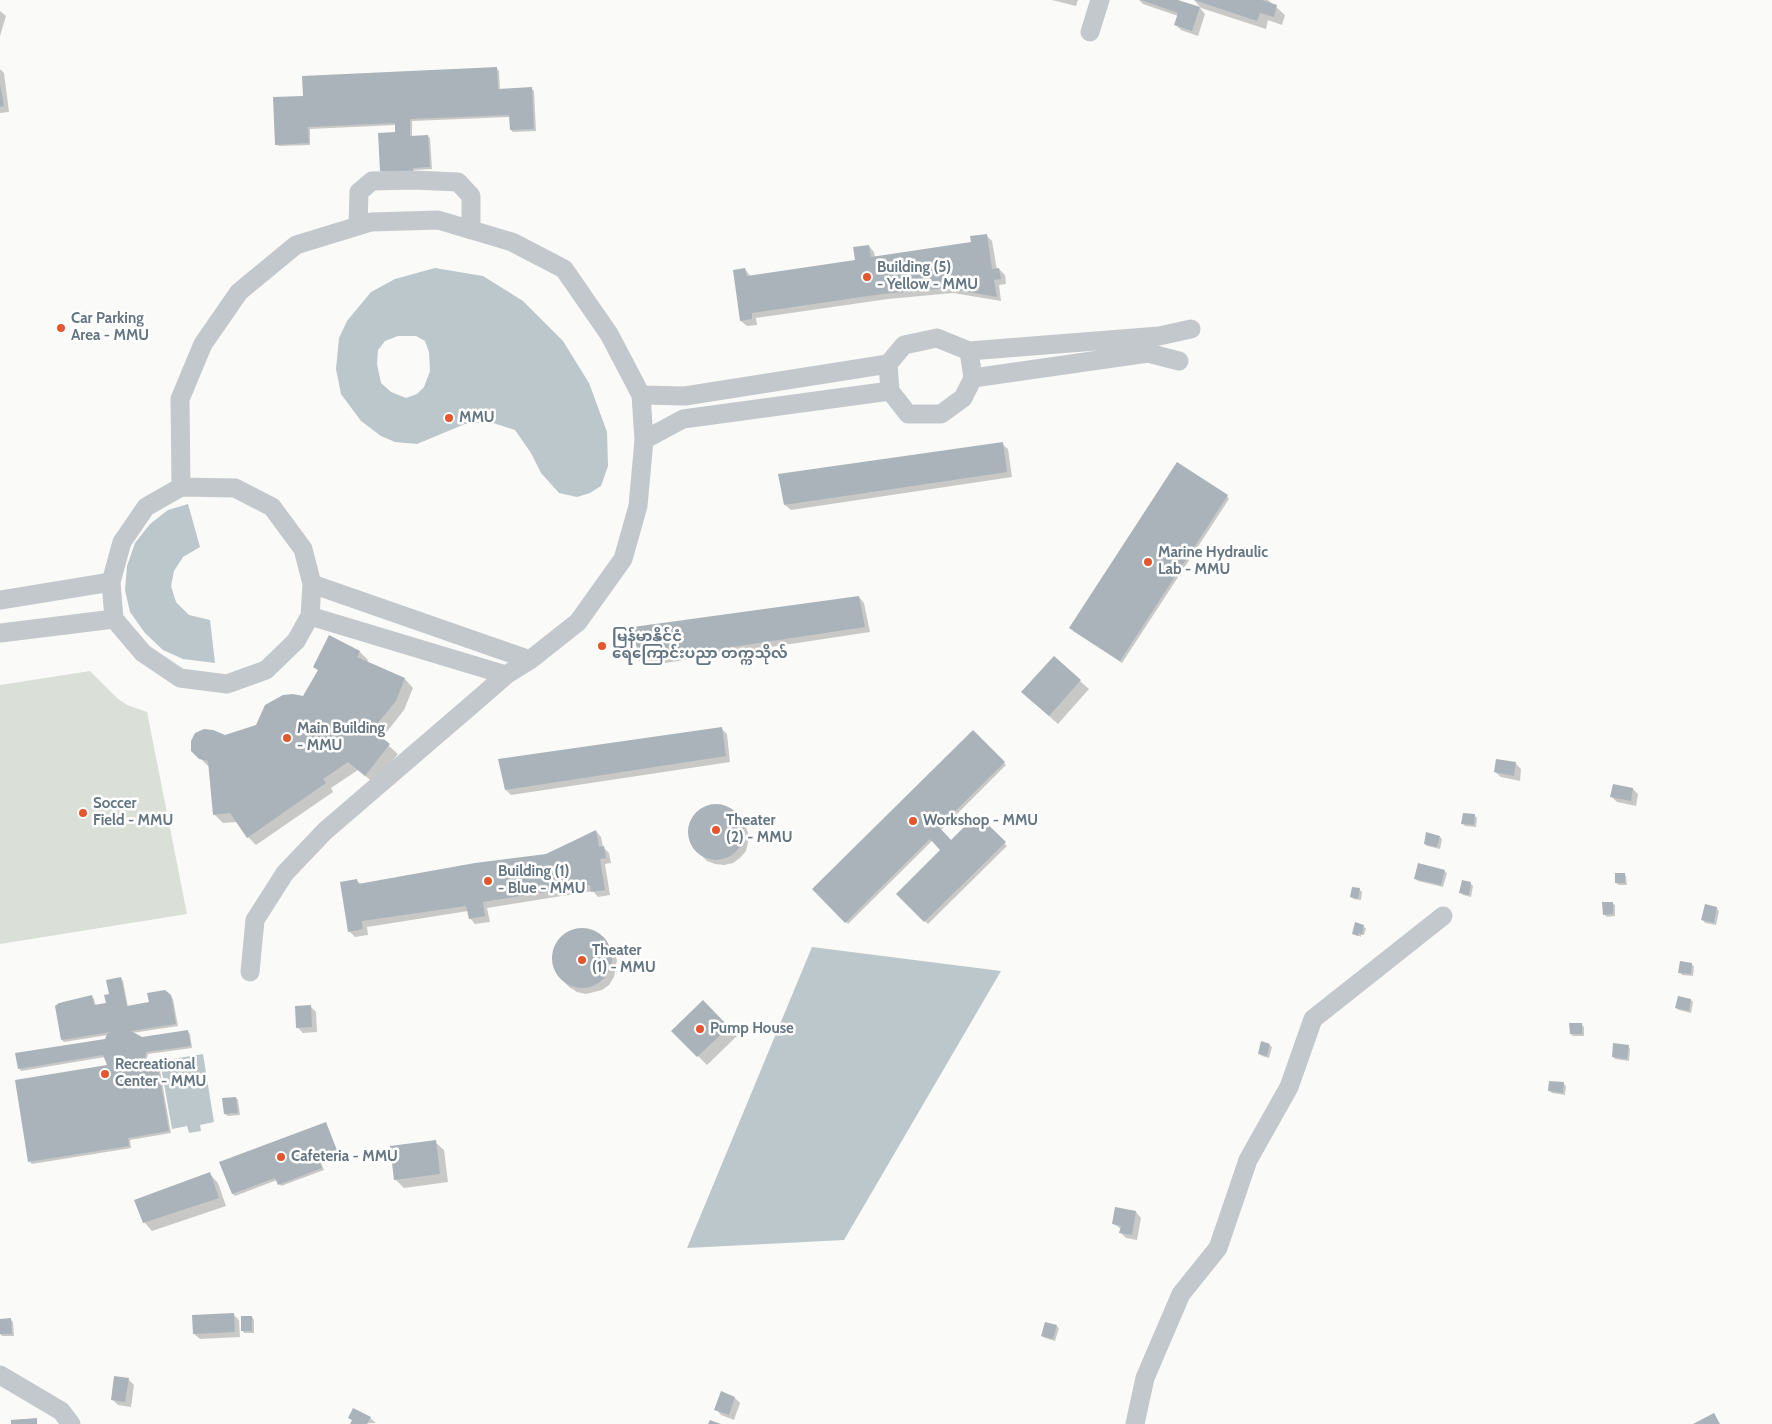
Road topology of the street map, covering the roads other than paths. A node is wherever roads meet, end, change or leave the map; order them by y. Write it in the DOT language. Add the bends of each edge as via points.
graph roads {
  1 [pos="1100,0"];
  2 [pos="1090,32"];
  3 [pos="358,226"];
  4 [pos="471,230"];
  5 [pos="1191,329"];
  6 [pos="969,351"];
  7 [pos="1179,361"];
  8 [pos="888,364"];
  9 [pos="973,378"];
  10 [pos="890,391"];
  11 [pos="641,395"];
  12 [pos="644,440"];
  13 [pos="180,487"];
  14 [pos="111,582"];
  15 [pos="312,584"];
  16 [pos="0,600"];
  17 [pos="310,616"];
  18 [pos="114,619"];
  19 [pos="0,633"];
  20 [pos="530,660"];
  21 [pos="506,675"];
  22 [pos="1443,916"];
  23 [pos="250,972"];
  24 [pos="0,1375"];
  25 [pos="71,1424"];
  26 [pos="1135,1424"];
  1 -- 2 [label="street"];
  3 -- 4 [label="street" via="371,222 438,220"];
  3 -- 4 [label="street" via="359,192 372,181 413,180 458,182 471,196"];
  3 -- 13 [label="street" via="296,245 239,292 204,344 180,399"];
  4 -- 11 [label="street" via="512,242 564,269 609,334"];
  5 -- 6 [label="street" via="1159,336"];
  6 -- 8 [label="street" via="937,338 904,345"];
  6 -- 9 [label="street"];
  7 -- 9 [label="street" via="1148,353"];
  8 -- 10 [label="street"];
  8 -- 11 [label="street" via="685,396"];
  9 -- 10 [label="street" via="963,398 941,414 908,414"];
  10 -- 12 [label="street" via="683,419"];
  11 -- 12 [label="street"];
  12 -- 20 [label="street" via="638,506 623,560 578,622"];
  13 -- 14 [label="street" via="146,506 122,542"];
  13 -- 15 [label="street" via="235,488 272,507 303,548"];
  14 -- 16 [label="street"];
  14 -- 18 [label="street"];
  15 -- 17 [label="street"];
  15 -- 20 [label="street"];
  17 -- 18 [label="street" via="296,641 266,670 227,684 180,678 143,652"];
  17 -- 21 [label="street"];
  18 -- 19 [label="street"];
  20 -- 21 [label="street"];
  21 -- 23 [label="street" via="325,831 285,873 255,920"];
  22 -- 26 [label="street" via="1313,1019 1290,1087 1248,1160 1218,1248 1181,1294 1145,1378"];
  24 -- 25 [label="street" via="61,1411"];
}
